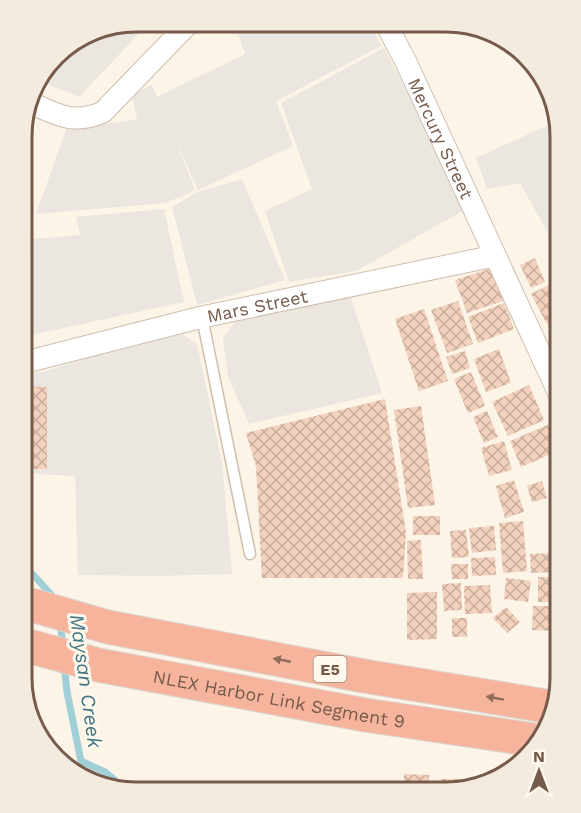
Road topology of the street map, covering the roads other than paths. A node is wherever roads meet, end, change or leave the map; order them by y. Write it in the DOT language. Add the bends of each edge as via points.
graph roads {
  1 [pos="180,32"];
  2 [pos="390,32"];
  3 [pos="36,105"];
  4 [pos="494,256"];
  5 [pos="201,317"];
  6 [pos="32,360"];
  7 [pos="550,374"];
  8 [pos="250,554"];
  9 [pos="32,605"];
  10 [pos="32,647"];
  11 [pos="546,706"];
  12 [pos="529,739"];
  1 -- 3 [label="street" via="103,112 73,119"];
  2 -- 4 [label="street, Mercury Street"];
  4 -- 5 [label="street, Mars Street"];
  4 -- 7 [label="street, Mercury Street"];
  5 -- 6 [label="street, Mars Street"];
  5 -- 8 [label="lane"];
  11 -- 9 [label="highway, NLEX Harbor Link Segment 9 / E5, one-way" via="108,627"];
  10 -- 12 [label="highway, NLEX Harbor Link Segment 9 / E5" via="98,665 365,715"];
}
